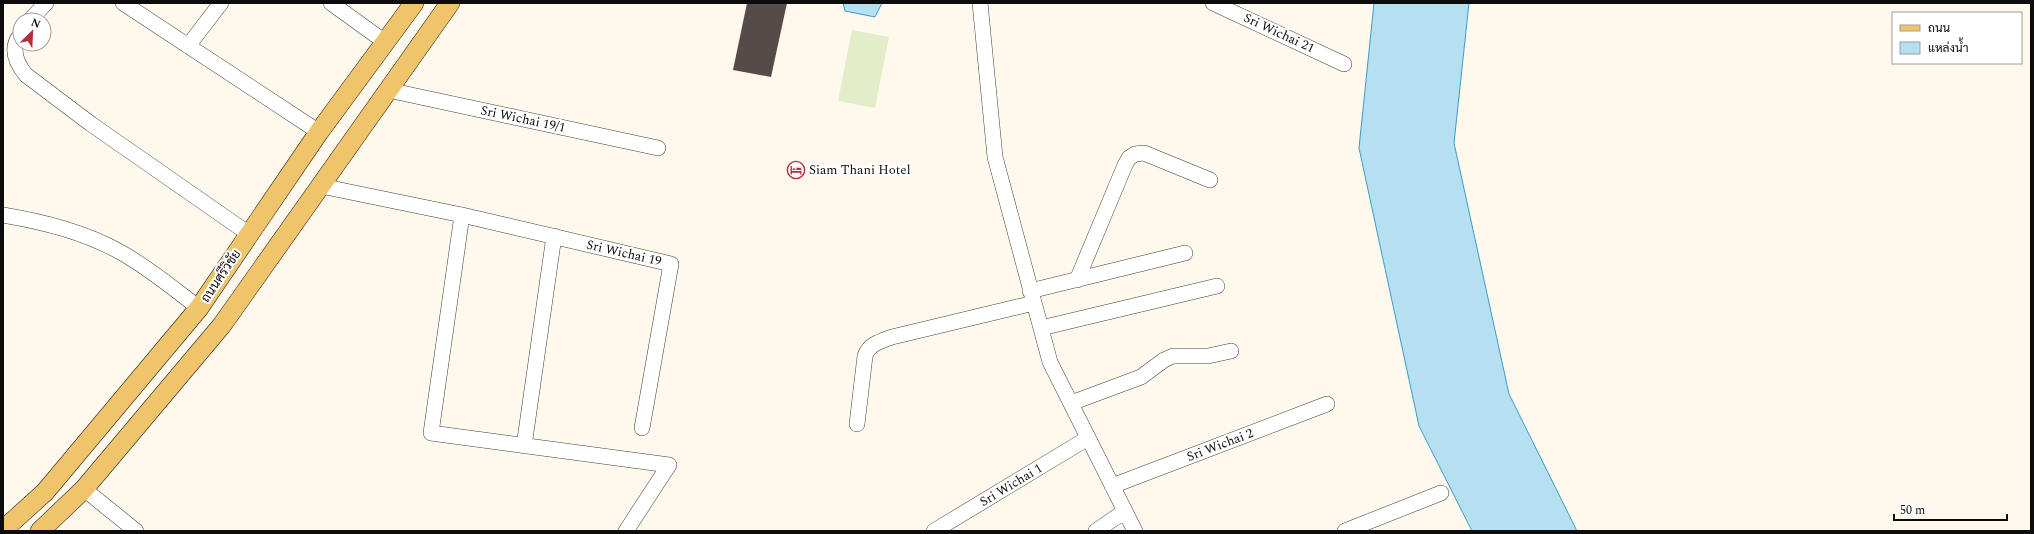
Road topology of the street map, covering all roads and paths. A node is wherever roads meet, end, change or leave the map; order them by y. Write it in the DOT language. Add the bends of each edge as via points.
graph roads {
  1 [pos="46,3"];
  2 [pos="123,3"];
  3 [pos="221,3"];
  4 [pos="331,3"];
  5 [pos="450,3"];
  6 [pos="980,3"];
  7 [pos="1213,3"];
  8 [pos="417,4"];
  9 [pos="38,12"];
  10 [pos="435,25"];
  11 [pos="385,42"];
  12 [pos="188,46"];
  13 [pos="15,52"];
  14 [pos="1344,64"];
  15 [pos="388,90"];
  16 [pos="319,132"];
  17 [pos="658,148"];
  18 [pos="1210,180"];
  19 [pos="321,186"];
  20 [pos="3,215"];
  21 [pos="462,215"];
  22 [pos="249,234"];
  23 [pos="554,236"];
  24 [pos="1185,253"];
  25 [pos="1077,280"];
  26 [pos="1217,286"];
  27 [pos="1032,297"];
  28 [pos="200,308"];
  29 [pos="1041,328"];
  30 [pos="1230,351"];
  31 [pos="1071,403"];
  32 [pos="1327,404"];
  33 [pos="857,424"];
  34 [pos="642,428"];
  35 [pos="1088,438"];
  36 [pos="524,446"];
  37 [pos="1112,486"];
  38 [pos="84,489"];
  39 [pos="1441,493"];
  40 [pos="1125,511"];
  41 [pos="3,530"];
  42 [pos="40,531"];
  43 [pos="136,531"];
  44 [pos="626,531"];
  45 [pos="934,531"];
  46 [pos="1096,531"];
  47 [pos="1135,531"];
  48 [pos="1344,531"];
  1 -- 9 [label="street"];
  2 -- 12 [label="street"];
  3 -- 12 [label="street"];
  4 -- 11 [label="street"];
  5 -- 10 [label="main road"];
  6 -- 27 [label="street" via="995,158"];
  7 -- 14 [label="street, Sri Wichai 21"];
  8 -- 10 [label="main road" via="427,4 435,10"];
  8 -- 11 [label="main road, ถนนศรีวิชัย"];
  10 -- 15 [label="main road"];
  11 -- 16 [label="main road, ถนนศรีวิชัย"];
  12 -- 16 [label="street"];
  13 -- 22 [label="street" via="18,65 26,75 91,124"];
  15 -- 17 [label="street, Sri Wichai 19/1"];
  15 -- 19 [label="main road"];
  16 -- 22 [label="main road, ถนนศรีวิชัย"];
  18 -- 25 [label="street" via="1144,153 1129,158"];
  19 -- 21 [label="street, Sri Wichai 19"];
  19 -- 38 [label="main road" via="222,325"];
  20 -- 28 [label="street" via="63,228 123,253"];
  21 -- 23 [label="street, Sri Wichai 19"];
  21 -- 36 [label="street" via="431,433"];
  22 -- 28 [label="main road, ถนนศรีวิชัย"];
  23 -- 34 [label="street, Sri Wichai 19" via="671,264"];
  23 -- 36 [label="street"];
  24 -- 25 [label="street"];
  25 -- 27 [label="street"];
  26 -- 29 [label="street"];
  27 -- 29 [label="street"];
  27 -- 33 [label="street" via="875,343 867,350 865,356"];
  28 -- 41 [label="main road, ถนนศรีวิชัย" via="45,492"];
  29 -- 31 [label="street" via="1050,362"];
  30 -- 31 [label="street" via="1208,356 1173,356 1141,377"];
  31 -- 35 [label="street"];
  32 -- 37 [label="street, Sri Wichai 2"];
  35 -- 37 [label="street"];
  35 -- 45 [label="street, Sri Wichai 1"];
  36 -- 44 [label="street" via="669,465"];
  37 -- 40 [label="street"];
  38 -- 42 [label="main road"];
  38 -- 43 [label="street"];
  39 -- 48 [label="street"];
  40 -- 46 [label="street"];
  40 -- 47 [label="street"];
}
